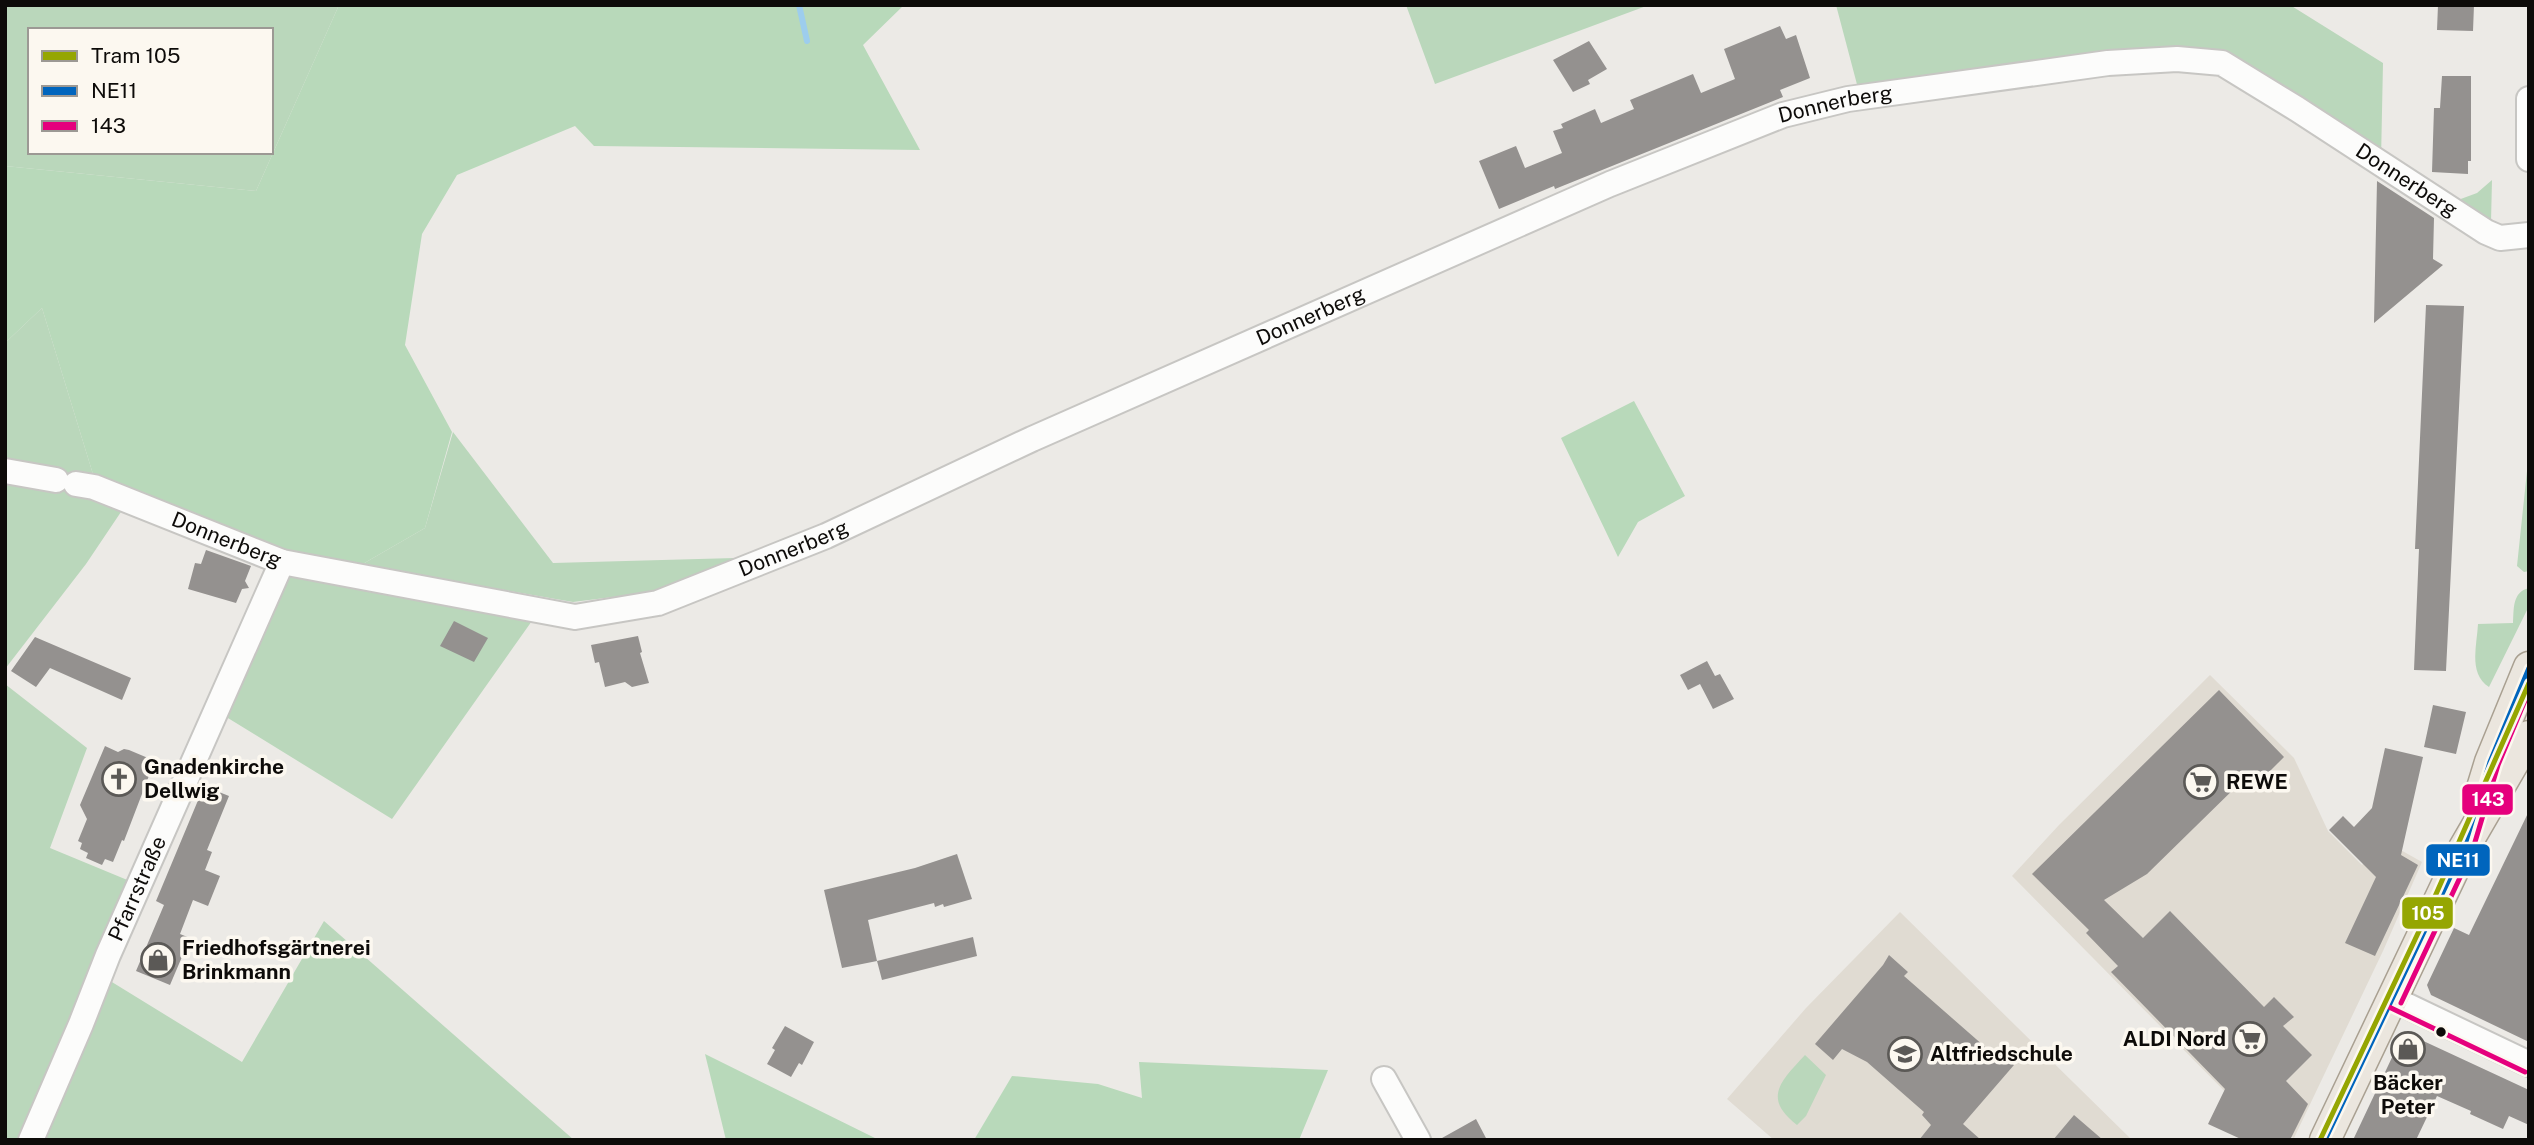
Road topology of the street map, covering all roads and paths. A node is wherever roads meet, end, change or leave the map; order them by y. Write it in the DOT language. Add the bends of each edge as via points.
graph roads {
  1 [pos="2529,99"];
  2 [pos="2529,159"];
  3 [pos="2529,235"];
  4 [pos="5,471"];
  5 [pos="282,562"];
  6 [pos="2529,667"];
  7 [pos="2529,736"];
  8 [pos="2464,848"];
  9 [pos="2393,999"];
  10 [pos="2529,1063"];
  11 [pos="1384,1079"];
  12 [pos="31,1140"];
  13 [pos="1418,1140"];
  14 [pos="2325,1140"];
  1 -- 2 [label="street"];
  3 -- 5 [label="street, Donnerberg" via="2500,237 2486,232 2222,63 2108,63 1902,90 1783,116 1611,184 1032,439 826,536 658,603 575,617"];
  4 -- 5 [label="street, Donnerberg" via="94,487"];
  5 -- 12 [label="street, Pfarrstraße"];
  6 -- 8 [label="main road" via="2490,762"];
  7 -- 8 [label="main road"];
  8 -- 9 [label="main road"];
  9 -- 10 [label="street"];
  9 -- 14 [label="main road"];
  11 -- 13 [label="street"];
}
